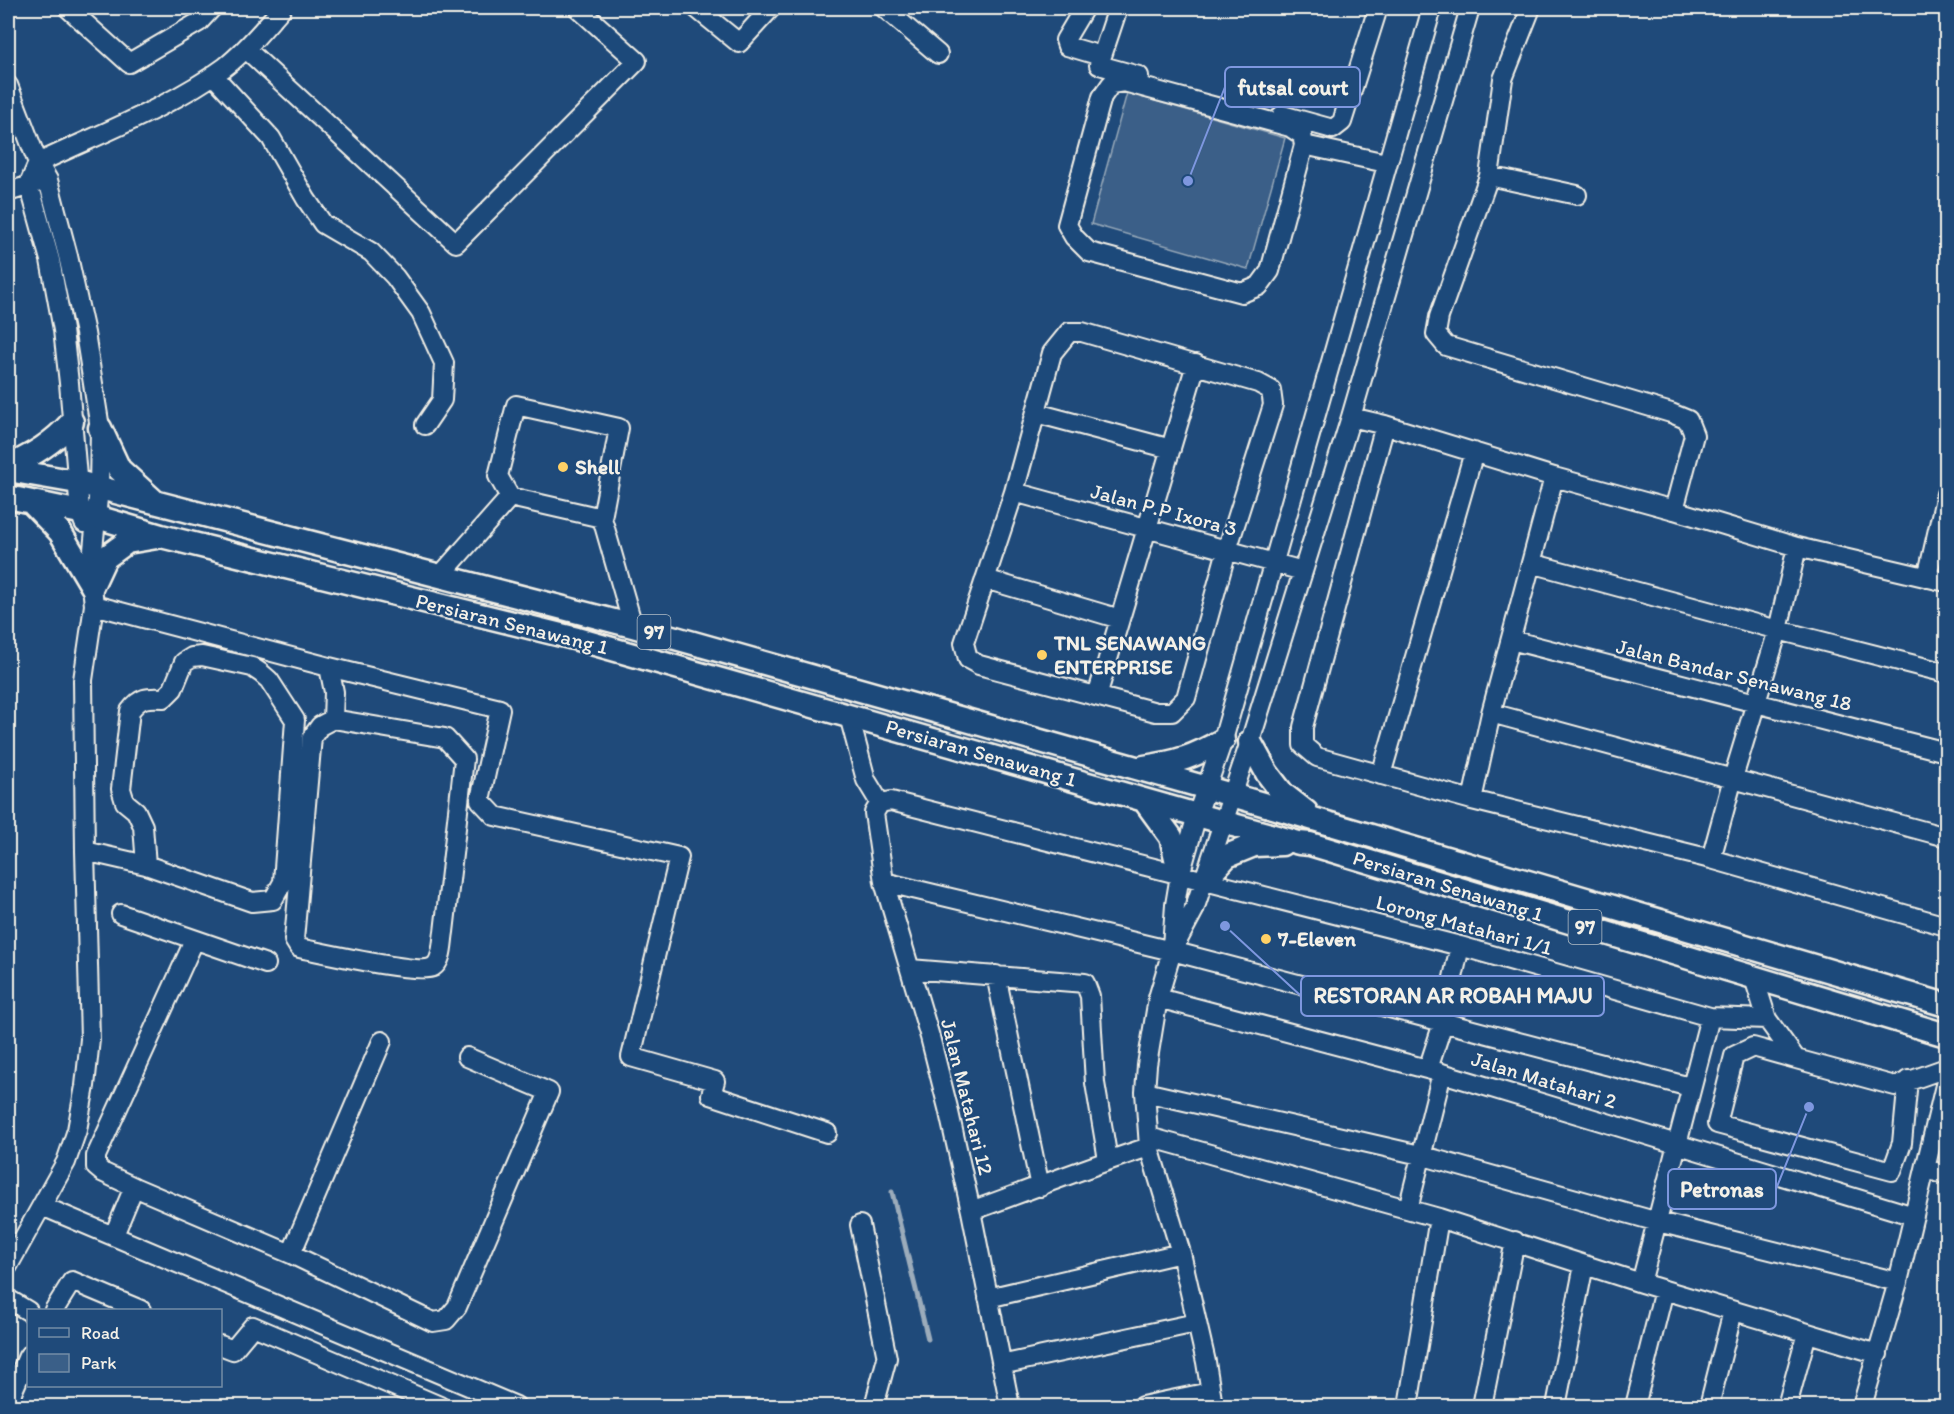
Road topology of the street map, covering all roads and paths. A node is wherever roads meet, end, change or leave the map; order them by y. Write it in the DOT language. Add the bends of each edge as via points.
graph roads {
  1 [pos="68,8"];
  2 [pos="212,8"];
  3 [pos="282,8"];
  4 [pos="578,8"];
  5 [pos="696,8"];
  6 [pos="771,8"];
  7 [pos="884,8"];
  8 [pos="1084,8"];
  9 [pos="1118,8"];
  10 [pos="1378,8"];
  11 [pos="1432,8"];
  12 [pos="1470,8"];
  13 [pos="1531,8"];
  14 [pos="246,49"];
  15 [pos="938,54"];
  16 [pos="1101,56"];
  17 [pos="213,75"];
  18 [pos="8,85"];
  19 [pos="1304,145"];
  20 [pos="38,163"];
  21 [pos="1386,163"];
  22 [pos="1489,176"];
  23 [pos="48,180"];
  24 [pos="29,184"];
  25 [pos="8,192"];
  26 [pos="1577,195"];
  27 [pos="1196,364"];
  28 [pos="1036,413"];
  29 [pos="1351,417"];
  30 [pos="72,422"];
  31 [pos="425,425"];
  32 [pos="1385,425"];
  33 [pos="100,428"];
  34 [pos="1171,449"];
  35 [pos="1474,452"];
  36 [pos="8,468"];
  37 [pos="1554,477"];
  38 [pos="77,482"];
  39 [pos="99,488"];
  40 [pos="1014,492"];
  41 [pos="1947,494"];
  42 [pos="8,497"];
  43 [pos="510,497"];
  44 [pos="31,502"];
  45 [pos="157,504"];
  46 [pos="1674,510"];
  47 [pos="89,515"];
  48 [pos="602,518"];
  49 [pos="1147,528"];
  50 [pos="161,536"];
  51 [pos="1797,547"];
  52 [pos="1227,550"];
  53 [pos="1274,563"];
  54 [pos="1531,563"];
  55 [pos="1303,571"];
  56 [pos="441,575"];
  57 [pos="1927,578"];
  58 [pos="985,579"];
  59 [pos="1947,582"];
  60 [pos="93,596"];
  61 [pos="1120,619"];
  62 [pos="633,626"];
  63 [pos="1778,630"];
  64 [pos="1511,640"];
  65 [pos="328,667"];
  66 [pos="1947,673"];
  67 [pos="1097,696"];
  68 [pos="1755,703"];
  69 [pos="1491,713"];
  70 [pos="849,716"];
  71 [pos="333,719"];
  72 [pos="1223,740"];
  73 [pos="1250,742"];
  74 [pos="1947,752"];
  75 [pos="1136,769"];
  76 [pos="1381,775"];
  77 [pos="1733,778"];
  78 [pos="1205,788"];
  79 [pos="1232,795"];
  80 [pos="1144,800"];
  81 [pos="1472,800"];
  82 [pos="880,803"];
  83 [pos="1197,815"];
  84 [pos="1314,819"];
  85 [pos="1223,820"];
  86 [pos="1947,837"];
  87 [pos="1299,843"];
  88 [pos="85,851"];
  89 [pos="1711,859"];
  90 [pos="146,865"];
  91 [pos="1180,875"];
  92 [pos="1205,880"];
  93 [pos="884,882"];
  94 [pos="121,914"];
  95 [pos="1947,926"];
  96 [pos="194,940"];
  97 [pos="1460,946"];
  98 [pos="1172,951"];
  99 [pos="266,964"];
  100 [pos="910,969"];
  101 [pos="996,975"];
  102 [pos="1754,978"];
  103 [pos="1158,998"];
  104 [pos="1947,1005"];
  105 [pos="1710,1017"];
  106 [pos="1767,1019"];
  107 [pos="1443,1023"];
  108 [pos="1947,1035"];
  109 [pos="382,1041"];
  110 [pos="467,1057"];
  111 [pos="1796,1059"];
  112 [pos="1947,1068"];
  113 [pos="1435,1071"];
  114 [pos="1908,1080"];
  115 [pos="1947,1081"];
  116 [pos="1690,1088"];
  117 [pos="1145,1092"];
  118 [pos="827,1133"];
  119 [pos="1149,1142"];
  120 [pos="1678,1144"];
  121 [pos="1420,1155"];
  122 [pos="1107,1160"];
  123 [pos="1926,1169"];
  124 [pos="1947,1175"];
  125 [pos="134,1187"];
  126 [pos="1040,1187"];
  127 [pos="42,1206"];
  128 [pos="1408,1209"];
  129 [pos="971,1211"];
  130 [pos="1914,1216"];
  131 [pos="1439,1218"];
  132 [pos="1658,1222"];
  133 [pos="860,1225"];
  134 [pos="114,1235"];
  135 [pos="1515,1241"];
  136 [pos="1181,1253"];
  137 [pos="291,1254"];
  138 [pos="1584,1265"];
  139 [pos="8,1266"];
  140 [pos="1898,1282"];
  141 [pos="1641,1283"];
  142 [pos="1664,1290"];
  143 [pos="988,1298"];
  144 [pos="8,1299"];
  145 [pos="55,1309"];
  146 [pos="136,1309"];
  147 [pos="27,1310"];
  148 [pos="1733,1311"];
  149 [pos="1196,1323"];
  150 [pos="1807,1333"];
  151 [pos="222,1346"];
  152 [pos="1878,1354"];
  153 [pos="27,1358"];
  154 [pos="1001,1365"];
  155 [pos="1212,1399"];
  156 [pos="8,1402"];
  157 [pos="440,1407"];
  158 [pos="516,1407"];
  159 [pos="874,1407"];
  160 [pos="1010,1407"];
  161 [pos="1142,1407"];
  162 [pos="1408,1407"];
  163 [pos="1482,1407"];
  164 [pos="1556,1407"];
  165 [pos="1635,1407"];
  166 [pos="1709,1407"];
  167 [pos="1787,1407"];
  168 [pos="1862,1407"];
  1 -- 2 [label="street" via="129,63 199,22"];
  3 -- 14 [label="street"];
  4 -- 14 [label="street" via="637,61 456,243"];
  5 -- 6 [label="street" via="739,43"];
  7 -- 15 [label="street"];
  8 -- 16 [label="street" via="1065,40 1067,46"];
  9 -- 16 [label="street"];
  10 -- 16 [label="street" via="1342,122 1333,129 1101,66"];
  11 -- 21 [label="street"];
  12 -- 29 [label="street"];
  13 -- 22 [label="street" via="1503,79"];
  14 -- 17 [label="street"];
  17 -- 20 [label="street" via="156,108"];
  17 -- 31 [label="street" via="271,138 323,224 371,252 421,313 444,363 442,400"];
  18 -- 20 [label="street"];
  19 -- 19 [label="street" via="1270,271 1259,286 1242,293 1089,252 1067,225 1102,97 1111,84 1124,82 1290,127 1302,135"];
  19 -- 21 [label="street"];
  20 -- 23 [label="street"];
  20 -- 24 [label="street"];
  21 -- 53 [label="street"];
  22 -- 26 [label="street"];
  22 -- 46 [label="street" via="1436,334 1446,346 1688,420 1694,435"];
  23 -- 24 [label="street"];
  23 -- 33 [label="street" via="85,333"];
  24 -- 25 [label="street"];
  24 -- 30 [label="street" via="50,260 63,330"];
  27 -- 28 [label="street" via="1082,332 1069,332 1052,353"];
  27 -- 34 [label="street"];
  27 -- 52 [label="street" via="1258,383 1271,390 1274,405"];
  28 -- 34 [label="street"];
  28 -- 40 [label="street"];
  29 -- 32 [label="street"];
  29 -- 55 [label="street"];
  30 -- 36 [label="main road" via="56,440"];
  30 -- 38 [label="street"];
  32 -- 35 [label="street"];
  32 -- 76 [label="street" via="1303,727 1304,745 1317,757"];
  33 -- 39 [label="street"];
  33 -- 45 [label="main road" via="119,469"];
  34 -- 49 [label="street"];
  35 -- 37 [label="street"];
  35 -- 76 [label="street"];
  36 -- 38 [label="main road, Persiaran Senawang 1 / 97"];
  37 -- 46 [label="street"];
  37 -- 54 [label="street"];
  38 -- 39 [label="main road, Persiaran Senawang 1 / 97"];
  38 -- 47 [label="street"];
  39 -- 45 [label="main road, Persiaran Senawang 1 / 97"];
  39 -- 47 [label="street"];
  40 -- 49 [label="street, Jalan P.P Ixora 3"];
  40 -- 58 [label="street"];
  41 -- 57 [label="street"];
  42 -- 44 [label="main road, Persiaran Senawang 1 / 97"];
  43 -- 48 [label="street"];
  43 -- 48 [label="street" via="498,476 516,405 619,428"];
  43 -- 56 [label="street"];
  44 -- 47 [label="main road, Persiaran Senawang 1 / 97"];
  44 -- 60 [label="main road" via="60,532"];
  45 -- 56 [label="main road, Persiaran Senawang 1 / 97"];
  46 -- 51 [label="street"];
  47 -- 50 [label="main road, Persiaran Senawang 1 / 97"];
  47 -- 60 [label="street"];
  48 -- 62 [label="street"];
  49 -- 52 [label="street, Jalan P.P Ixora 3"];
  49 -- 61 [label="street"];
  50 -- 60 [label="main road" via="127,542 105,558"];
  50 -- 70 [label="main road, Persiaran Senawang 1 / 97" via="577,639"];
  51 -- 57 [label="street"];
  51 -- 63 [label="street"];
  52 -- 53 [label="street, Jalan P.P Ixora 3"];
  52 -- 67 [label="street" via="1186,698 1172,712 1156,712"];
  53 -- 55 [label="street, Jalan P.P Ixora 3"];
  53 -- 72 [label="street"];
  54 -- 63 [label="street"];
  54 -- 64 [label="street"];
  55 -- 73 [label="street"];
  56 -- 62 [label="main road, Persiaran Senawang 1 / 97"];
  57 -- 59 [label="street"];
  58 -- 61 [label="street"];
  58 -- 67 [label="street" via="964,643 968,659"];
  60 -- 65 [label="street"];
  60 -- 88 [label="street" via="83,680"];
  61 -- 67 [label="street"];
  62 -- 75 [label="main road, Persiaran Senawang 1 / 97"];
  63 -- 66 [label="street"];
  63 -- 68 [label="street"];
  64 -- 68 [label="street, Jalan Bandar Senawang 18"];
  64 -- 69 [label="street"];
  65 -- 71 [label="street" via="334,692"];
  65 -- 118 [label="street" via="500,709 480,800 495,816 679,857 632,1057 716,1081 711,1095"];
  68 -- 74 [label="street, Jalan Bandar Senawang 18"];
  68 -- 77 [label="street"];
  69 -- 77 [label="street"];
  69 -- 81 [label="street"];
  70 -- 80 [label="main road, Persiaran Senawang 1 / 97"];
  70 -- 82 [label="street" via="866,780"];
  71 -- 71 [label="street" via="320,726 312,737 294,940 299,948 423,969 433,967 439,959 444,932 464,759 445,738"];
  72 -- 75 [label="main road" via="1176,762"];
  72 -- 78 [label="street"];
  73 -- 79 [label="street"];
  73 -- 84 [label="main road" via="1283,794"];
  75 -- 78 [label="main road, Persiaran Senawang 1 / 97"];
  76 -- 81 [label="street"];
  77 -- 86 [label="street"];
  77 -- 89 [label="street"];
  78 -- 79 [label="main road, Persiaran Senawang 1 / 97"];
  78 -- 83 [label="street"];
  79 -- 84 [label="main road, Persiaran Senawang 1 / 97"];
  79 -- 85 [label="street"];
  80 -- 83 [label="main road, Persiaran Senawang 1 / 97"];
  80 -- 91 [label="main road" via="1171,837"];
  81 -- 89 [label="street"];
  82 -- 91 [label="street, Lorong Matahari 1/1" via="891,801"];
  82 -- 93 [label="street, Jalan Matahari 12" via="874,813"];
  83 -- 85 [label="main road, Persiaran Senawang 1 / 97"];
  83 -- 91 [label="street"];
  84 -- 104 [label="main road, Persiaran Senawang 1 / 97"];
  85 -- 87 [label="main road, Persiaran Senawang 1 / 97"];
  85 -- 92 [label="street"];
  87 -- 92 [label="main road" via="1254,845 1227,856"];
  87 -- 102 [label="main road, Persiaran Senawang 1 / 97"];
  88 -- 90 [label="street"];
  88 -- 127 [label="street" via="90,1039 85,1086 66,1162"];
  89 -- 95 [label="street"];
  90 -- 90 [label="street" via="143,826 136,811 125,802 121,789 130,711 138,700 164,698 173,689 184,662 192,657 252,667 268,680 295,720 283,882 273,900 252,902"];
  91 -- 92 [label="street, Lorong Matahari 1/1"];
  91 -- 98 [label="street"];
  92 -- 97 [label="street, Lorong Matahari 1/1"];
  92 -- 98 [label="street"];
  93 -- 98 [label="street"];
  93 -- 100 [label="street, Jalan Matahari 12"];
  94 -- 96 [label="street"];
  96 -- 99 [label="street"];
  96 -- 125 [label="street" via="96,1156 96,1167 102,1172"];
  97 -- 105 [label="street, Lorong Matahari 1/1"];
  97 -- 107 [label="street"];
  98 -- 103 [label="street"];
  98 -- 107 [label="street"];
  100 -- 101 [label="street"];
  100 -- 129 [label="street, Jalan Matahari 12" via="933,1047"];
  101 -- 122 [label="street" via="1085,982 1090,996 1095,1083"];
  101 -- 126 [label="street"];
  102 -- 106 [label="street"];
  102 -- 108 [label="main road, Persiaran Senawang 1 / 97"];
  103 -- 113 [label="street, Jalan Matahari 2"];
  103 -- 117 [label="street"];
  105 -- 106 [label="street, Lorong Matahari 1/1"];
  105 -- 116 [label="street"];
  106 -- 111 [label="street"];
  107 -- 113 [label="street"];
  107 -- 116 [label="street"];
  109 -- 137 [label="street"];
  110 -- 137 [label="street" via="549,1092 457,1307 446,1320 433,1322"];
  111 -- 114 [label="street" via="1895,1086"];
  111 -- 114 [label="street" via="1753,1047 1734,1056 1717,1124 1892,1171 1902,1143"];
  112 -- 114 [label="street"];
  113 -- 120 [label="street, Jalan Matahari 2"];
  113 -- 121 [label="street"];
  115 -- 123 [label="street"];
  116 -- 120 [label="street"];
  117 -- 119 [label="street"];
  117 -- 121 [label="street"];
  119 -- 122 [label="street"];
  119 -- 128 [label="street"];
  119 -- 136 [label="street"];
  120 -- 130 [label="street, Jalan Matahari 2"];
  120 -- 132 [label="street"];
  121 -- 128 [label="street"];
  121 -- 132 [label="street"];
  122 -- 126 [label="street"];
  123 -- 124 [label="street"];
  123 -- 130 [label="street"];
  125 -- 134 [label="street"];
  125 -- 137 [label="street"];
  126 -- 129 [label="street"];
  127 -- 134 [label="street"];
  127 -- 139 [label="street"];
  128 -- 131 [label="street"];
  129 -- 143 [label="street, Jalan Matahari 12"];
  130 -- 140 [label="street"];
  131 -- 135 [label="street"];
  131 -- 162 [label="street"];
  132 -- 140 [label="street"];
  132 -- 141 [label="street"];
  133 -- 159 [label="street" via="887,1358"];
  134 -- 158 [label="street"];
  135 -- 138 [label="street"];
  135 -- 163 [label="street"];
  136 -- 143 [label="street"];
  136 -- 149 [label="street"];
  138 -- 141 [label="street"];
  138 -- 164 [label="street"];
  140 -- 152 [label="street"];
  141 -- 142 [label="street"];
  142 -- 148 [label="street"];
  142 -- 165 [label="street"];
  143 -- 154 [label="street, Jalan Matahari 12"];
  144 -- 147 [label="street"];
  145 -- 146 [label="street" via="72,1281"];
  148 -- 150 [label="street"];
  148 -- 166 [label="street"];
  149 -- 154 [label="street"];
  149 -- 155 [label="street"];
  150 -- 152 [label="street"];
  150 -- 167 [label="street"];
  151 -- 157 [label="street" via="233,1350 253,1326"];
  152 -- 168 [label="street"];
  153 -- 156 [label="street"];
  154 -- 160 [label="street, Jalan Matahari 12"];
  155 -- 161 [label="street"];
}
